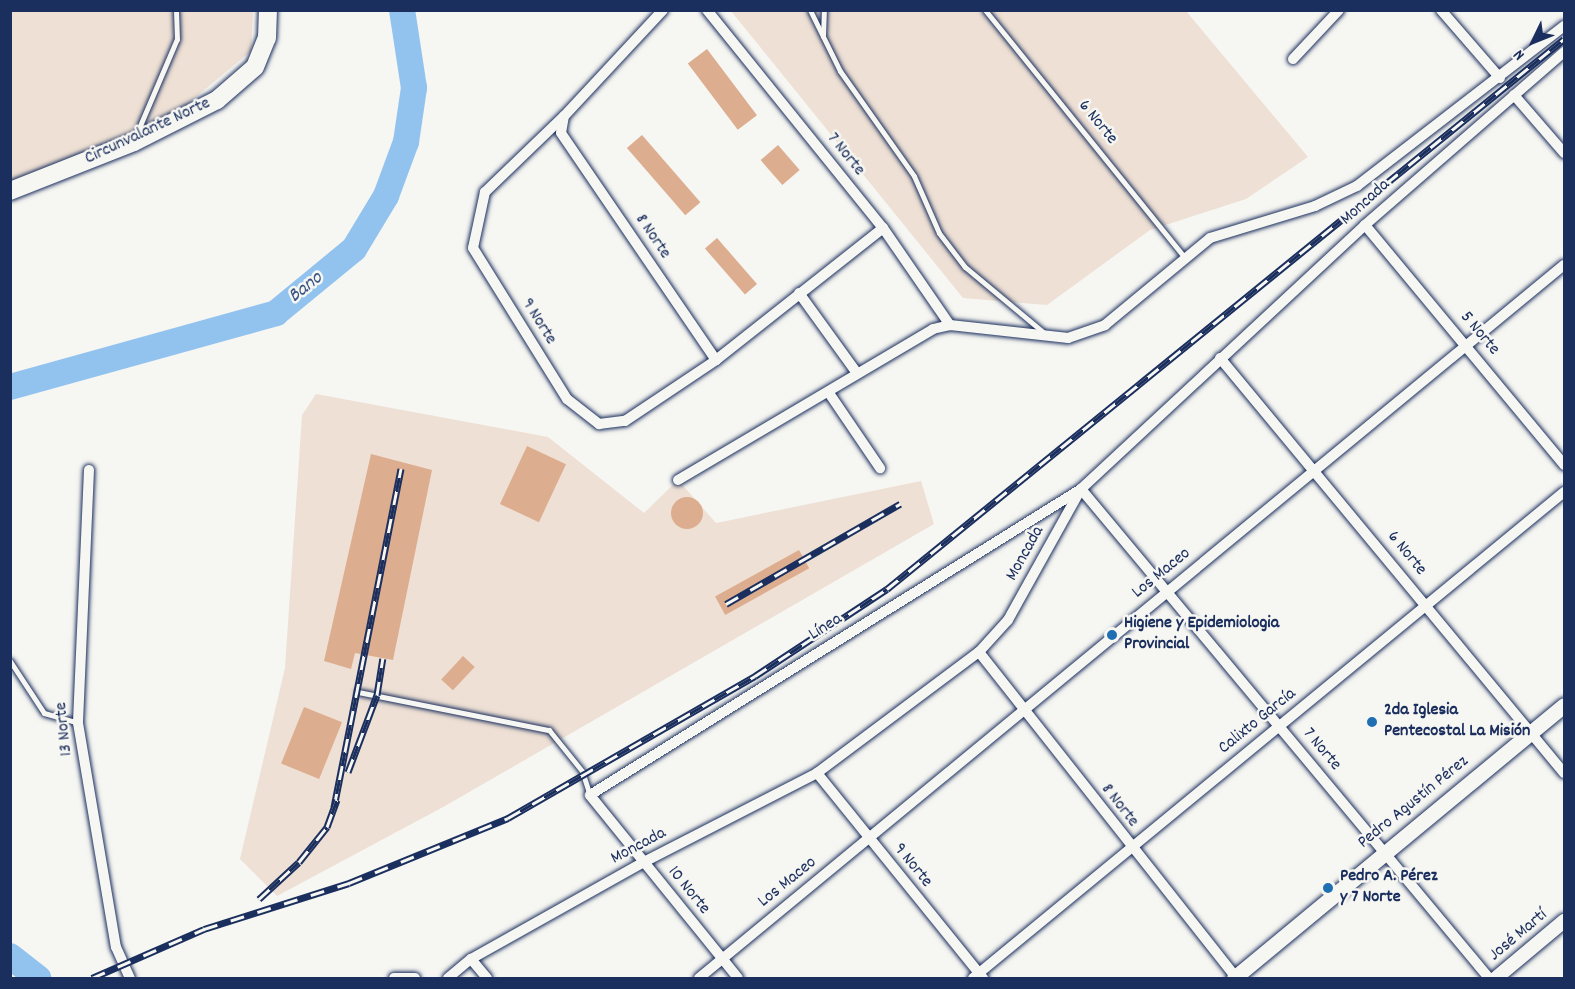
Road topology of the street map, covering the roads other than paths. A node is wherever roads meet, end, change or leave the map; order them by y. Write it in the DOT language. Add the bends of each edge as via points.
graph roads {
  1 [pos="176,10"];
  2 [pos="268,10"];
  3 [pos="663,10"];
  4 [pos="707,10"];
  5 [pos="810,10"];
  6 [pos="824,10"];
  7 [pos="985,10"];
  8 [pos="1339,10"];
  9 [pos="1442,10"];
  10 [pos="1564,26"];
  11 [pos="825,47"];
  12 [pos="1564,52"];
  13 [pos="1293,59"];
  14 [pos="1500,78"];
  15 [pos="1514,95"];
  16 [pos="564,116"];
  17 [pos="134,142"];
  18 [pos="1564,153"];
  19 [pos="10,191"];
  20 [pos="1365,225"];
  21 [pos="883,228"];
  22 [pos="1183,255"];
  23 [pos="1564,265"];
  24 [pos="799,293"];
  25 [pos="951,325"];
  26 [pos="1050,339"];
  27 [pos="1467,345"];
  28 [pos="1220,358"];
  29 [pos="716,360"];
  30 [pos="857,373"];
  31 [pos="829,393"];
  32 [pos="1564,465"];
  33 [pos="880,468"];
  34 [pos="89,470"];
  35 [pos="1317,470"];
  36 [pos="678,480"];
  37 [pos="1081,489"];
  38 [pos="1564,492"];
  39 [pos="1166,591"];
  40 [pos="1427,605"];
  41 [pos="979,652"];
  42 [pos="10,661"];
  43 [pos="358,692"];
  44 [pos="1564,705"];
  45 [pos="1024,710"];
  46 [pos="78,723"];
  47 [pos="1279,727"];
  48 [pos="1530,733"];
  49 [pos="817,773"];
  50 [pos="1564,773"];
  51 [pos="590,795"];
  52 [pos="868,838"];
  53 [pos="1131,849"];
  54 [pos="1385,852"];
  55 [pos="644,862"];
  56 [pos="1564,921"];
  57 [pos="471,959"];
  58 [pos="722,959"];
  59 [pos="979,977"];
  60 [pos="130,978"];
  61 [pos="394,978"];
  62 [pos="415,978"];
  63 [pos="448,978"];
  64 [pos="487,978"];
  65 [pos="699,978"];
  66 [pos="738,978"];
  67 [pos="1235,978"];
  68 [pos="1489,978"];
  69 [pos="1496,978"];
  1 -- 17 [label="lane" via="177,39"];
  2 -- 17 [label="main road, Circunvalante Norte" via="267,38 255,67 217,100"];
  3 -- 16 [label="street, 9 Norte"];
  4 -- 21 [label="street, 7 Norte"];
  5 -- 11 [label="lane"];
  6 -- 11 [label="lane"];
  7 -- 22 [label="lane, 6 Norte"];
  8 -- 13 [label="street"];
  9 -- 14 [label="street"];
  10 -- 14 [label="street, Moncada"];
  11 -- 26 [label="lane" via="914,176 924,209 964,267"];
  12 -- 15 [label="street, Moncada"];
  14 -- 22 [label="street, Moncada" via="1357,186 1315,206 1210,238"];
  15 -- 18 [label="street"];
  15 -- 20 [label="street, Moncada"];
  16 -- 29 [label="street, 8 Norte" via="561,133"];
  16 -- 29 [label="street, 9 Norte" via="485,192 473,248 567,399 599,424 625,421"];
  17 -- 19 [label="main road, Circunvalante Norte"];
  20 -- 27 [label="street, 5 Norte"];
  20 -- 28 [label="street, Moncada"];
  21 -- 24 [label="street"];
  21 -- 25 [label="street, 7 Norte"];
  22 -- 26 [label="street, Moncada" via="1105,325"];
  23 -- 27 [label="street, Los Maceo"];
  24 -- 29 [label="street"];
  24 -- 30 [label="street"];
  25 -- 26 [label="street"];
  25 -- 30 [label="street"];
  27 -- 32 [label="street, 5 Norte"];
  27 -- 35 [label="street, Los Maceo"];
  28 -- 35 [label="street, 6 Norte"];
  28 -- 37 [label="street, Moncada"];
  30 -- 31 [label="street"];
  31 -- 33 [label="street"];
  31 -- 36 [label="street"];
  34 -- 46 [label="street, 13 Norte"];
  35 -- 39 [label="street, Los Maceo"];
  35 -- 40 [label="street, 6 Norte"];
  37 -- 39 [label="street, 7 Norte"];
  37 -- 41 [label="street, Moncada" via="1008,620"];
  37 -- 51 [label="street, Línea"];
  38 -- 40 [label="street, Calixto García"];
  39 -- 45 [label="street, Los Maceo"];
  39 -- 47 [label="street, 7 Norte"];
  40 -- 47 [label="street, Calixto García"];
  40 -- 48 [label="street, 6 Norte"];
  41 -- 45 [label="street, 8 Norte"];
  41 -- 49 [label="street, Moncada"];
  42 -- 46 [label="lane" via="44,713"];
  43 -- 51 [label="lane" via="549,730 582,771"];
  44 -- 48 [label="main road, Pedro Agustín Pérez"];
  45 -- 52 [label="street, Los Maceo"];
  45 -- 53 [label="street, 8 Norte"];
  46 -- 60 [label="street, 13 Norte" via="116,947"];
  47 -- 53 [label="street, Calixto García"];
  47 -- 54 [label="street, 7 Norte"];
  48 -- 50 [label="street, 6 Norte"];
  48 -- 54 [label="main road, Pedro Agustín Pérez"];
  49 -- 52 [label="street, 9 Norte"];
  49 -- 55 [label="street, Moncada"];
  51 -- 55 [label="street, 10 Norte"];
  52 -- 58 [label="street, Los Maceo"];
  52 -- 59 [label="street, 9 Norte"];
  53 -- 59 [label="street, Calixto García"];
  53 -- 67 [label="street, 8 Norte"];
  54 -- 67 [label="main road, Pedro Agustín Pérez"];
  54 -- 68 [label="street, 7 Norte"];
  55 -- 57 [label="street, Moncada"];
  55 -- 58 [label="street, 10 Norte"];
  56 -- 69 [label="street, José Martí"];
  57 -- 63 [label="street, Moncada"];
  57 -- 64 [label="street"];
  58 -- 65 [label="street, Los Maceo"];
  58 -- 66 [label="street, 10 Norte"];
  61 -- 62 [label="street"];
}
